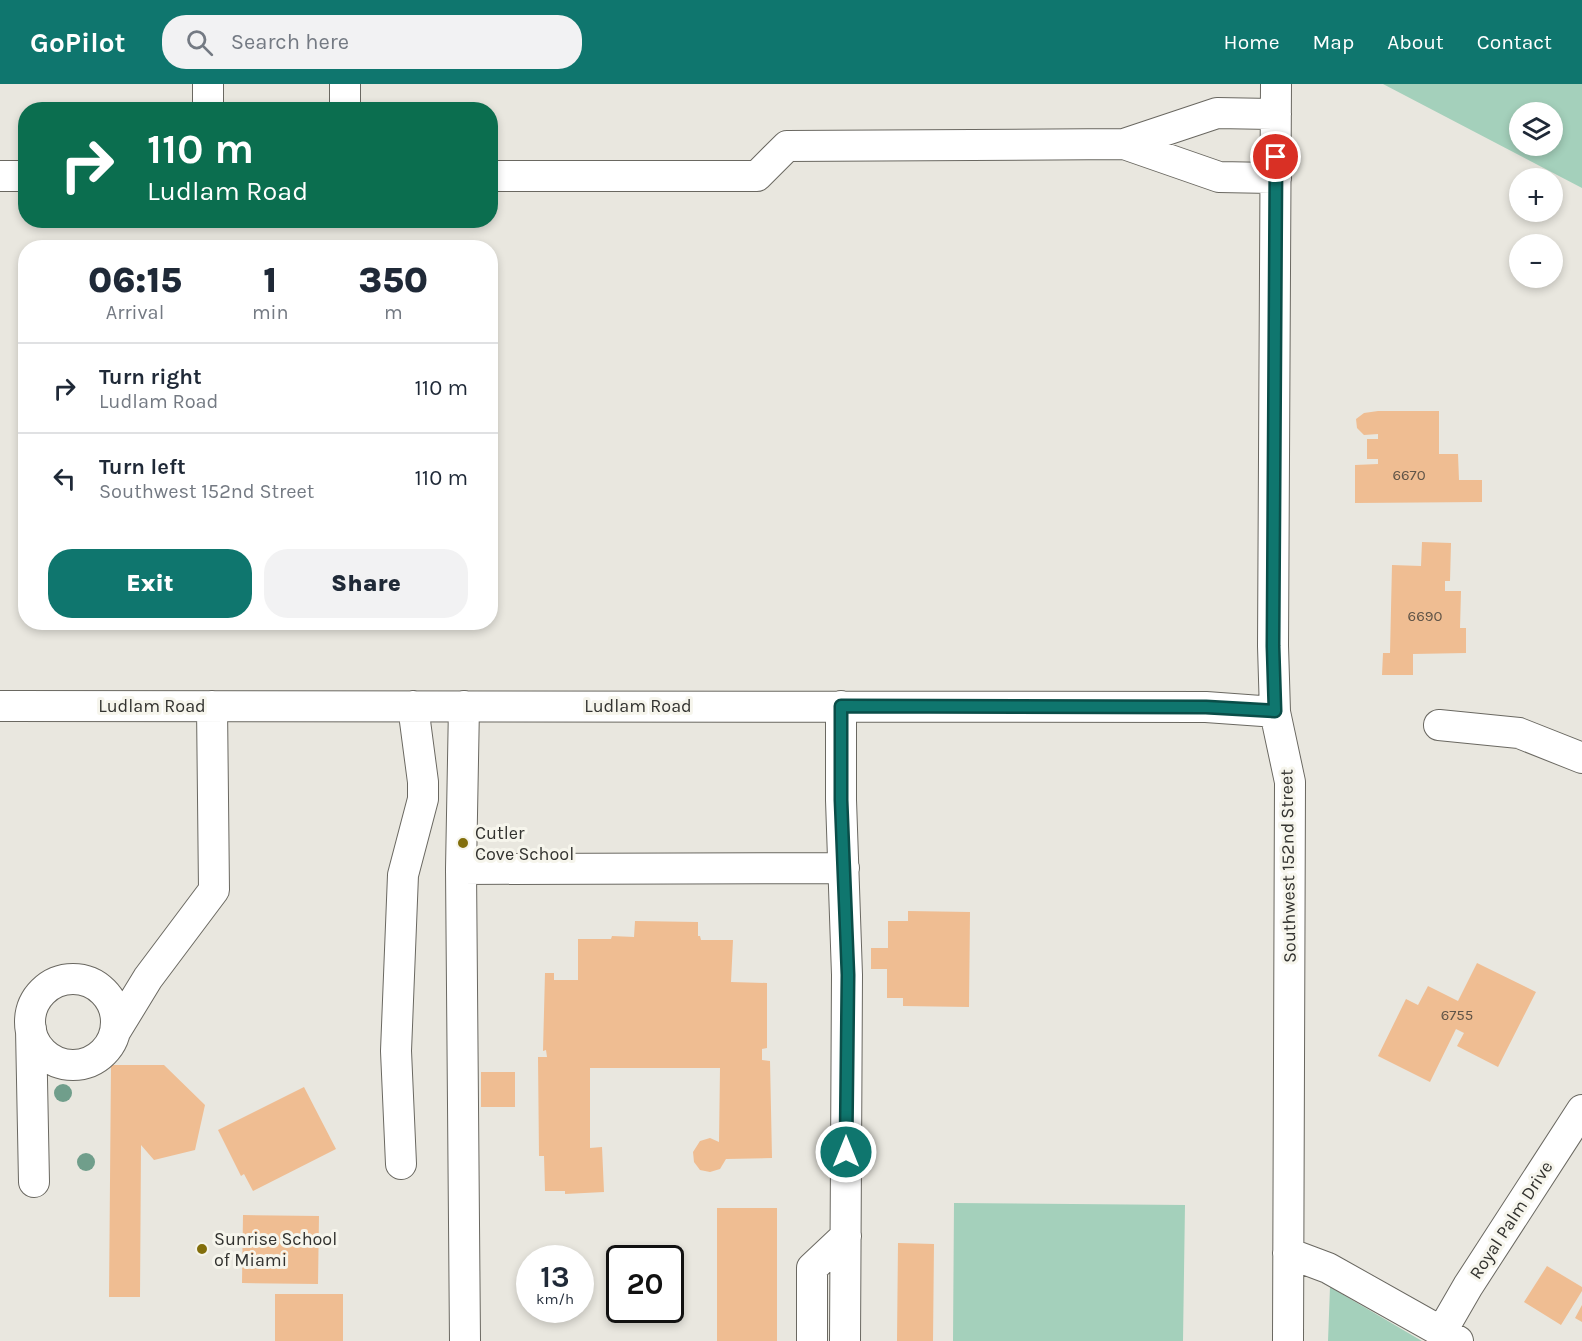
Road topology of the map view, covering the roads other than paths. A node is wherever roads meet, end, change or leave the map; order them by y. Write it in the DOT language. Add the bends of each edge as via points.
graph roads {
  1 [pos="208,84"];
  2 [pos="345,84"];
  3 [pos="1276,84"];
  4 [pos="208,102"];
  5 [pos="345,102"];
  6 [pos="1276,114"];
  7 [pos="1124,144"];
  8 [pos="0,176"];
  9 [pos="18,176"];
  10 [pos="498,176"];
  11 [pos="1276,178"];
  12 [pos="0,706"];
  13 [pos="212,706"];
  14 [pos="414,706"];
  15 [pos="464,706"];
  16 [pos="841,706"];
  17 [pos="1275,711"];
  18 [pos="1439,725"];
  19 [pos="1582,758"];
  20 [pos="844,868"];
  21 [pos="461,869"];
  22 [pos="80,978"];
  23 [pos="148,978"];
  24 [pos="31,1029"];
  25 [pos="116,1032"];
  26 [pos="72,1065"];
  27 [pos="32,1108"];
  28 [pos="1582,1110"];
  29 [pos="401,1164"];
  30 [pos="34,1182"];
  31 [pos="846,1236"];
  32 [pos="1288,1253"];
  33 [pos="1450,1336"];
  34 [pos="465,1341"];
  35 [pos="812,1341"];
  36 [pos="845,1341"];
  37 [pos="1288,1341"];
  1 -- 4 [label="street"];
  2 -- 5 [label="street"];
  3 -- 6 [label="street, Southwest 152nd Street"];
  6 -- 7 [label="street" via="1217,113"];
  6 -- 11 [label="street, Southwest 152nd Street"];
  7 -- 10 [label="street" via="787,146 756,176"];
  7 -- 11 [label="street" via="1219,177"];
  8 -- 9 [label="street"];
  11 -- 17 [label="street, Southwest 152nd Street"];
  12 -- 13 [label="street, Ludlam Road"];
  13 -- 14 [label="street, Ludlam Road"];
  13 -- 23 [label="street" via="214,890"];
  14 -- 15 [label="street, Ludlam Road"];
  14 -- 29 [label="street" via="423,799 403,875 396,1051"];
  15 -- 16 [label="street, Ludlam Road"];
  15 -- 21 [label="street"];
  16 -- 17 [label="street, Ludlam Road" via="1206,707"];
  16 -- 20 [label="street"];
  17 -- 32 [label="street, Southwest 152nd Street" via="1290,782"];
  18 -- 19 [label="street" via="1519,733"];
  20 -- 21 [label="street"];
  20 -- 31 [label="street" via="848,975"];
  21 -- 34 [label="street"];
  22 -- 23 [label="street"];
  22 -- 24 [label="street" via="54,982 42,991 34,1002"];
  22 -- 25 [label="street" via="105,991 116,1017"];
  23 -- 25 [label="street"];
  24 -- 26 [label="street" via="45,1055"];
  24 -- 27 [label="street"];
  25 -- 26 [label="street" via="100,1056"];
  26 -- 27 [label="street" via="42,1083"];
  27 -- 30 [label="street"];
  28 -- 33 [label="street, Royal Palm Drive" via="1468,1286"];
  31 -- 35 [label="street" via="812,1268"];
  31 -- 36 [label="street"];
  32 -- 33 [label="street" via="1328,1268"];
  32 -- 37 [label="street, Southwest 152nd Street"];
}
